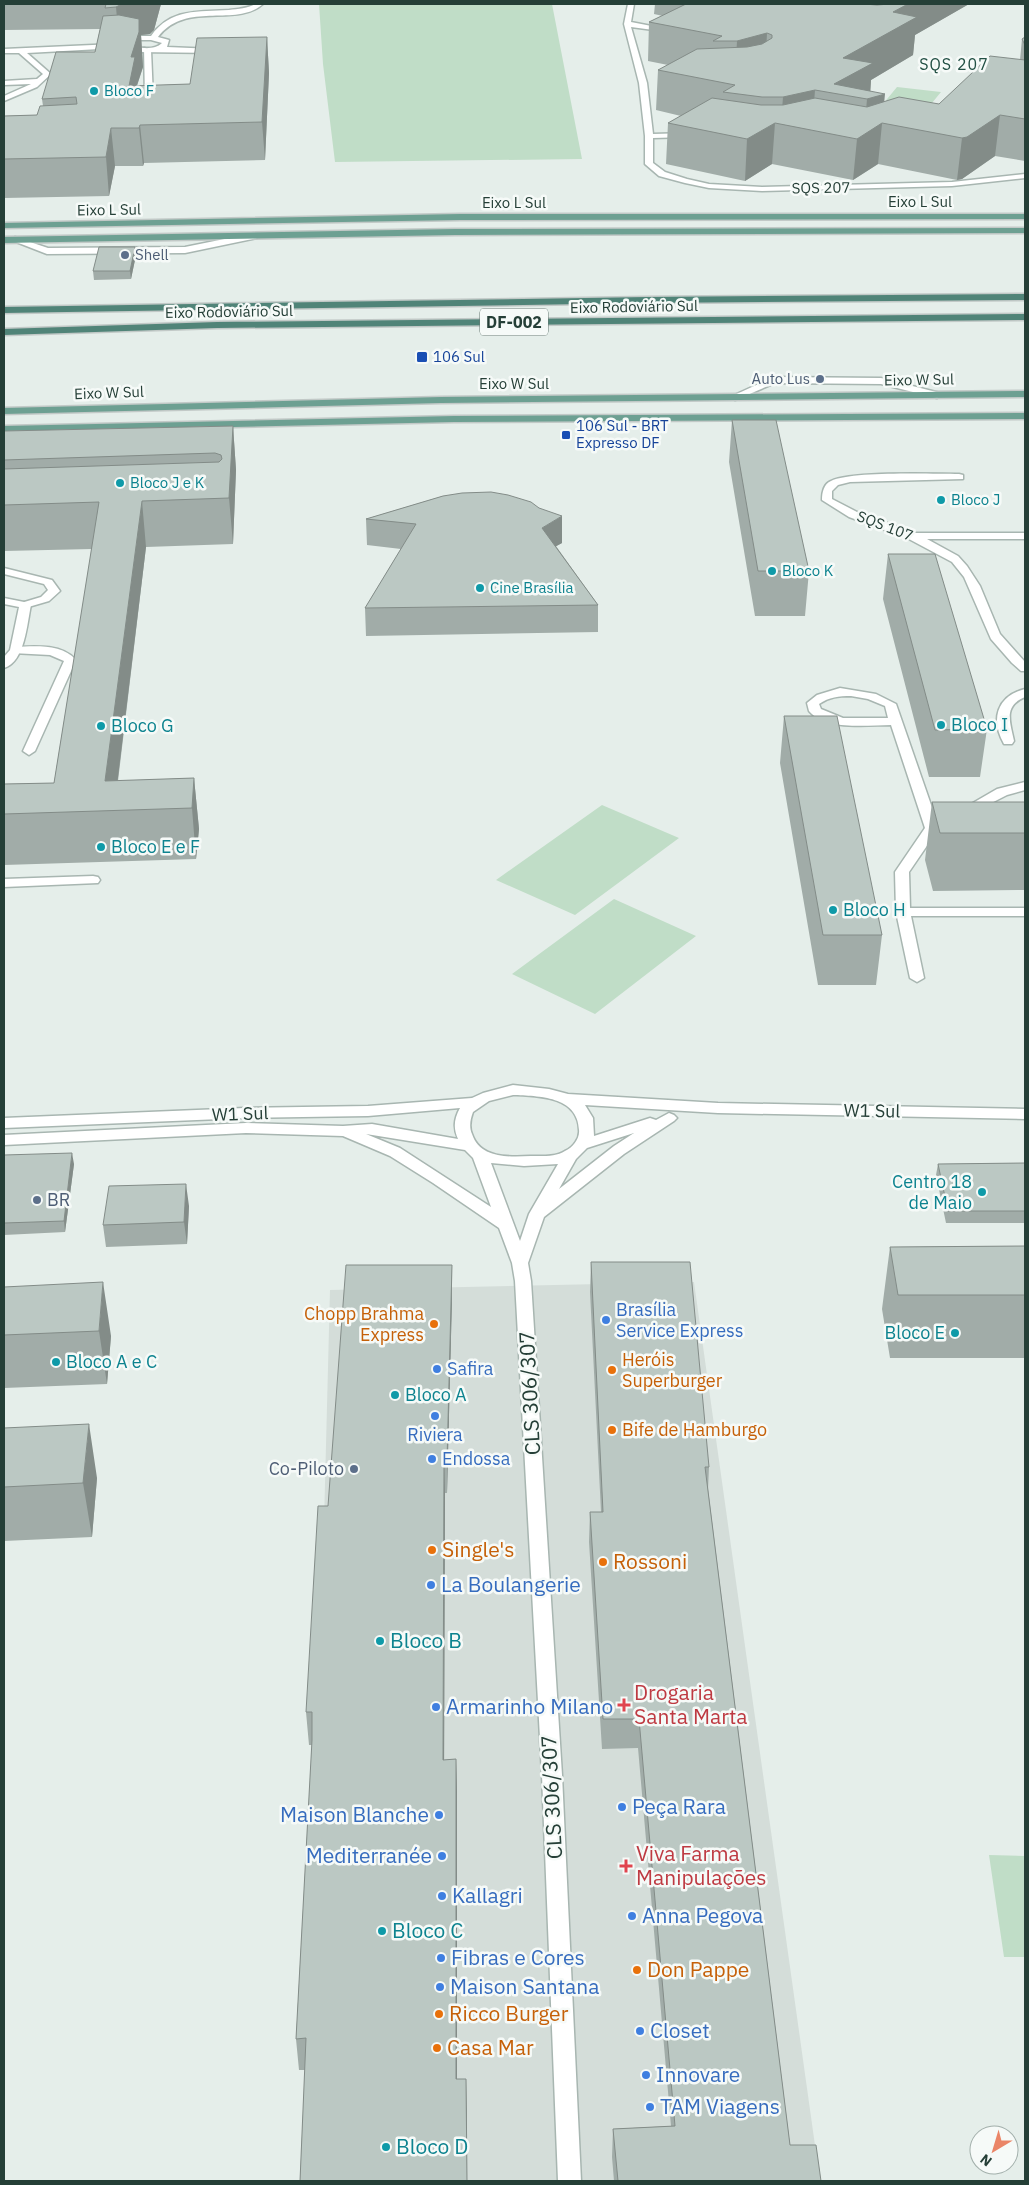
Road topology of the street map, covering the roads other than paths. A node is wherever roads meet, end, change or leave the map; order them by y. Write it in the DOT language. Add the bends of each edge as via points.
graph roads {
  1 [pos="631,4"];
  2 [pos="260,5"];
  3 [pos="627,24"];
  4 [pos="678,31"];
  5 [pos="153,38"];
  6 [pos="124,46"];
  7 [pos="158,48"];
  8 [pos="148,50"];
  9 [pos="4,51"];
  10 [pos="22,51"];
  11 [pos="222,51"];
  12 [pos="41,80"];
  13 [pos="4,82"];
  14 [pos="150,98"];
  15 [pos="4,99"];
  16 [pos="701,135"];
  17 [pos="650,136"];
  18 [pos="1025,176"];
  19 [pos="1025,216"];
  20 [pos="4,226"];
  21 [pos="1025,230"];
  22 [pos="254,236"];
  23 [pos="4,240"];
  24 [pos="15,240"];
  25 [pos="1025,297"];
  26 [pos="4,310"];
  27 [pos="1025,317"];
  28 [pos="4,332"];
  29 [pos="1025,394"];
  30 [pos="938,395"];
  31 [pos="735,397"];
  32 [pos="4,411"];
  33 [pos="1025,416"];
  34 [pos="4,429"];
  35 [pos="959,477"];
  36 [pos="912,536"];
  37 [pos="1025,536"];
  38 [pos="4,571"];
  39 [pos="4,601"];
  40 [pos="25,605"];
  41 [pos="16,651"];
  42 [pos="4,664"];
  43 [pos="1025,668"];
  44 [pos="1025,693"];
  45 [pos="896,721"];
  46 [pos="1008,741"];
  47 [pos="29,751"];
  48 [pos="1025,786"];
  49 [pos="932,828"];
  50 [pos="94,880"];
  51 [pos="4,883"];
  52 [pos="903,912"];
  53 [pos="1025,912"];
  54 [pos="917,978"];
  55 [pos="568,1099"];
  56 [pos="475,1102"];
  57 [pos="718,1108"];
  58 [pos="1025,1114"];
  59 [pos="669,1118"];
  60 [pos="4,1122"];
  61 [pos="343,1131"];
  62 [pos="4,1140"];
  63 [pos="575,1150"];
  64 [pos="474,1151"];
  65 [pos="537,1214"];
  66 [pos="506,1225"];
  67 [pos="520,1263"];
  68 [pos="570,2181"];
  1 -- 3 [label="street, SQS 207"];
  2 -- 5 [label="street" via="252,9 176,17"];
  3 -- 4 [label="street"];
  3 -- 17 [label="street, SQS 207" via="647,83"];
  5 -- 6 [label="street" via="132,40 125,42"];
  5 -- 7 [label="street" via="166,42"];
  6 -- 8 [label="street"];
  6 -- 10 [label="street"];
  7 -- 8 [label="street"];
  7 -- 11 [label="street"];
  8 -- 14 [label="street"];
  9 -- 10 [label="street"];
  10 -- 12 [label="street" via="48,74"];
  12 -- 13 [label="street"];
  12 -- 15 [label="street"];
  16 -- 17 [label="street"];
  17 -- 18 [label="street, SQS 207" via="649,164 662,174 709,186 762,189 952,184"];
  19 -- 20 [label="main road, Eixo L Sul" via="460,218"];
  21 -- 22 [label="main road, Eixo L Sul"];
  22 -- 24 [label="main road, Eixo L Sul"];
  22 -- 24 [label="street" via="186,250 47,251"];
  23 -- 24 [label="main road, Eixo L Sul"];
  25 -- 26 [label="highway, Eixo Rodoviário Sul / DF-002"];
  27 -- 28 [label="highway, Eixo Rodoviário Sul / DF-002" via="217,325"];
  29 -- 30 [label="main road, Eixo W Sul"];
  30 -- 31 [label="main road, Eixo W Sul"];
  30 -- 31 [label="street" via="881,381 774,380"];
  31 -- 32 [label="main road, Eixo W Sul" via="441,400"];
  33 -- 34 [label="main road, Eixo W Sul" via="464,419"];
  35 -- 36 [label="street, SQS 107" via="850,479 834,483 827,491 827,500 841,510"];
  36 -- 37 [label="street"];
  36 -- 43 [label="street, SQS 107" via="956,559 973,581 994,634"];
  38 -- 40 [label="street" via="48,582 54,591 45,599"];
  39 -- 40 [label="street"];
  40 -- 41 [label="street"];
  41 -- 42 [label="street"];
  41 -- 47 [label="street" via="39,649 60,652 70,660"];
  44 -- 46 [label="street" via="1008,701 1003,709"];
  45 -- 45 [label="street" via="890,704 860,694 836,693 819,697 813,703 815,711 838,721"];
  45 -- 49 [label="street"];
  48 -- 49 [label="street" via="1002,792"];
  49 -- 52 [label="street" via="902,872"];
  50 -- 51 [label="street"];
  52 -- 53 [label="street"];
  52 -- 54 [label="street"];
  55 -- 56 [label="street" via="550,1093 513,1090"];
  55 -- 57 [label="street, W1 Sul"];
  55 -- 63 [label="street" via="580,1109 587,1121 587,1134"];
  56 -- 60 [label="street, W1 Sul" via="368,1111"];
  56 -- 64 [label="street" via="467,1109 462,1122 462,1134"];
  57 -- 58 [label="street, W1 Sul"];
  57 -- 59 [label="street, W1 Sul"];
  59 -- 63 [label="street, W1 Sul"];
  59 -- 65 [label="street" via="618,1150"];
  61 -- 62 [label="street, W1 Sul" via="246,1128"];
  61 -- 64 [label="street, W1 Sul" via="372,1129"];
  61 -- 66 [label="street" via="395,1152"];
  63 -- 64 [label="street" via="537,1161 516,1162"];
  63 -- 65 [label="street, CLS 306/307"];
  64 -- 66 [label="street, CLS 306/307"];
  65 -- 67 [label="street, CLS 306/307"];
  66 -- 67 [label="street, CLS 306/307"];
  67 -- 68 [label="street, CLS 306/307" via="551,1765"];
}
